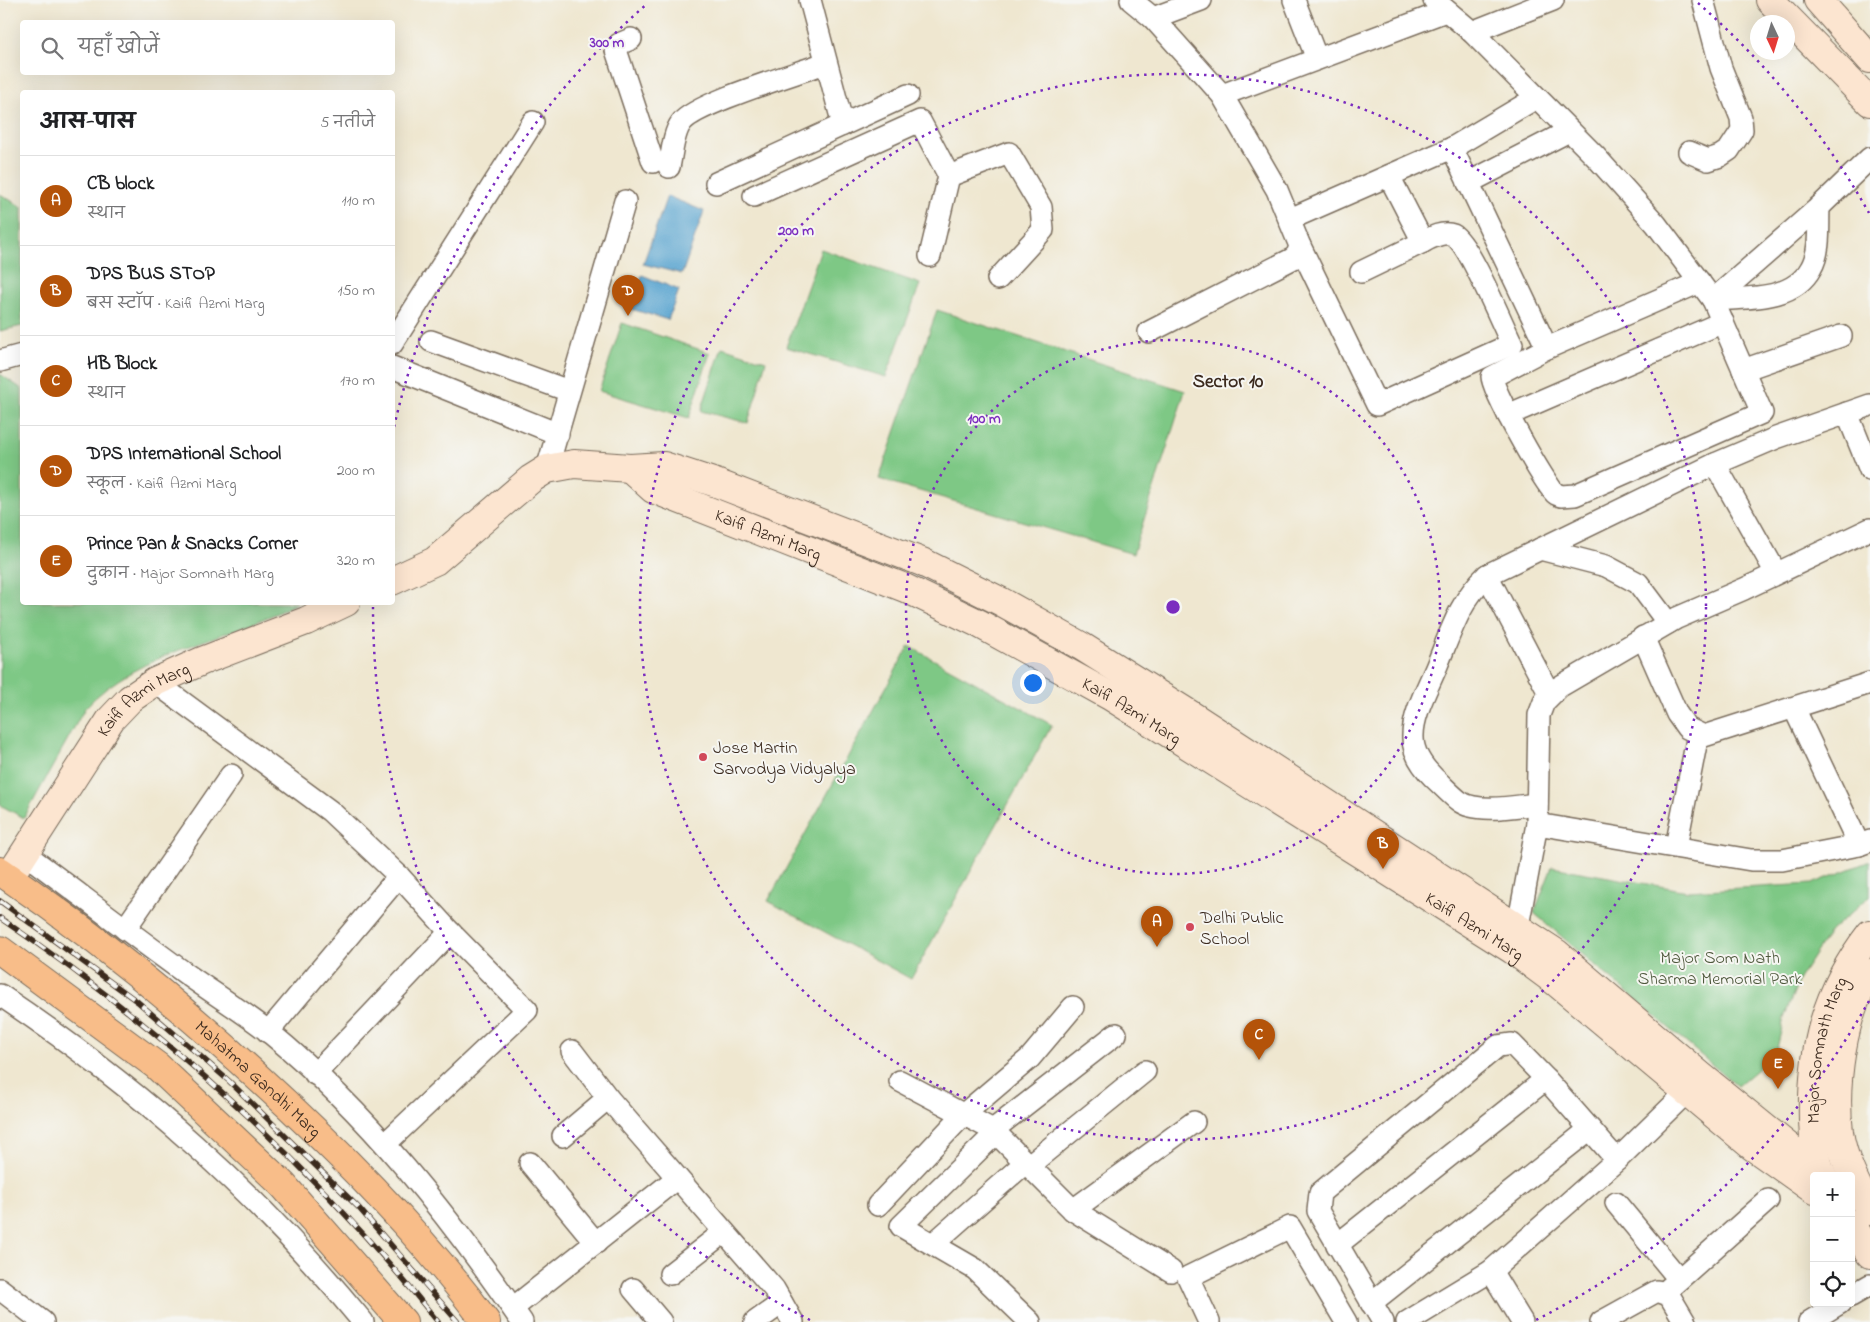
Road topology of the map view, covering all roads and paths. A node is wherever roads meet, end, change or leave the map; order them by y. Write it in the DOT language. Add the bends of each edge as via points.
graph roads {
  1 [pos="810,0"];
  2 [pos="1131,0"];
  3 [pos="1201,0"];
  4 [pos="1294,0"];
  5 [pos="1553,0"];
  6 [pos="1704,0"];
  7 [pos="1770,0"];
  8 [pos="1818,0"];
  9 [pos="1440,5"];
  10 [pos="1153,18"];
  11 [pos="1472,32"];
  12 [pos="631,39"];
  13 [pos="1317,59"];
  14 [pos="1870,59"];
  15 [pos="826,63"];
  16 [pos="908,95"];
  17 [pos="1222,95"];
  18 [pos="1536,98"];
  19 [pos="1870,102"];
  20 [pos="865,115"];
  21 [pos="533,122"];
  22 [pos="843,125"];
  23 [pos="1569,131"];
  24 [pos="880,139"];
  25 [pos="1452,148"];
  26 [pos="1688,152"];
  27 [pos="1870,158"];
  28 [pos="949,176"];
  29 [pos="1389,176"];
  30 [pos="716,183"];
  31 [pos="1468,183"];
  32 [pos="754,196"];
  33 [pos="625,201"];
  34 [pos="1820,207"];
  35 [pos="1290,219"];
  36 [pos="1423,242"];
  37 [pos="1300,246"];
  38 [pos="930,256"];
  39 [pos="1361,272"];
  40 [pos="998,279"];
  41 [pos="1700,282"];
  42 [pos="1713,300"];
  43 [pos="1723,322"];
  44 [pos="1149,332"];
  45 [pos="1841,336"];
  46 [pos="395,339"];
  47 [pos="431,341"];
  48 [pos="1547,348"];
  49 [pos="20,356"];
  50 [pos="0,361"];
  51 [pos="395,367"];
  52 [pos="1743,370"];
  53 [pos="569,391"];
  54 [pos="1870,405"];
  55 [pos="1847,413"];
  56 [pos="1508,415"];
  57 [pos="558,434"];
  58 [pos="1715,464"];
  59 [pos="547,469"];
  60 [pos="1870,470"];
  61 [pos="1870,529"];
  62 [pos="1540,550"];
  63 [pos="1776,573"];
  64 [pos="1487,575"];
  65 [pos="395,580"];
  66 [pos="340,605"];
  67 [pos="1668,623"];
  68 [pos="1643,637"];
  69 [pos="154,682"];
  70 [pos="1870,683"];
  71 [pos="1550,695"];
  72 [pos="1794,708"];
  73 [pos="1698,734"];
  74 [pos="231,775"];
  75 [pos="1537,814"];
  76 [pos="1865,843"];
  77 [pos="1676,848"];
  78 [pos="24,853"];
  79 [pos="4,874"];
  80 [pos="399,876"];
  81 [pos="125,929"];
  82 [pos="450,932"];
  83 [pos="1870,934"];
  84 [pos="1516,939"];
  85 [pos="0,950"];
  86 [pos="1870,973"];
  87 [pos="0,995"];
  88 [pos="1073,1007"];
  89 [pos="268,1032"];
  90 [pos="1116,1034"];
  91 [pos="572,1051"];
  92 [pos="1145,1071"];
  93 [pos="315,1074"];
  94 [pos="1546,1078"];
  95 [pos="900,1081"];
  96 [pos="1695,1085"];
  97 [pos="608,1098"];
  98 [pos="964,1114"];
  99 [pos="1194,1122"];
  100 [pos="1590,1129"];
  101 [pos="994,1131"];
  102 [pos="563,1136"];
  103 [pos="386,1143"];
  104 [pos="1617,1160"];
  105 [pos="530,1163"];
  106 [pos="1026,1164"];
  107 [pos="1817,1172"];
  108 [pos="1810,1174"];
  109 [pos="677,1178"];
  110 [pos="1768,1200"];
  111 [pos="1616,1203"];
  112 [pos="878,1205"];
  113 [pos="1073,1210"];
  114 [pos="1870,1211"];
  115 [pos="1855,1230"];
  116 [pos="724,1232"];
  117 [pos="596,1243"];
  118 [pos="934,1244"];
  119 [pos="1337,1245"];
  120 [pos="1870,1254"];
  121 [pos="1171,1271"];
  122 [pos="1491,1271"];
  123 [pos="670,1274"];
  124 [pos="1870,1285"];
  125 [pos="1672,1286"];
  126 [pos="0,1289"];
  127 [pos="633,1289"];
  128 [pos="1855,1294"];
  129 [pos="1371,1302"];
  130 [pos="782,1303"];
  131 [pos="1833,1307"];
  132 [pos="518,1315"];
  133 [pos="43,1322"];
  134 [pos="363,1322"];
  135 [pos="403,1322"];
  136 [pos="486,1322"];
  137 [pos="661,1322"];
  138 [pos="755,1322"];
  139 [pos="792,1322"];
  140 [pos="1030,1322"];
  141 [pos="1210,1322"];
  142 [pos="1346,1322"];
  143 [pos="1383,1322"];
  144 [pos="1407,1322"];
  145 [pos="1522,1322"];
  146 [pos="1600,1322"];
  147 [pos="1685,1322"];
  148 [pos="1809,1322"];
  1 -- 15 [label="street"];
  2 -- 10 [label="street"];
  3 -- 10 [label="street"];
  4 -- 13 [label="street"];
  5 -- 11 [label="street"];
  6 -- 26 [label="street" via="1721,68 1741,118 1742,130 1729,150 1720,156 1708,160"];
  7 -- 19 [label="street"];
  8 -- 14 [label="street"];
  9 -- 11 [label="street"];
  9 -- 13 [label="street"];
  10 -- 17 [label="street"];
  11 -- 18 [label="street"];
  12 -- 15 [label="street" via="619,44 616,50 661,165 686,117 727,97"];
  13 -- 17 [label="street"];
  15 -- 22 [label="street"];
  16 -- 20 [label="street"];
  17 -- 35 [label="street" via="1277,190"];
  18 -- 23 [label="street"];
  18 -- 25 [label="street"];
  20 -- 22 [label="street"];
  20 -- 24 [label="street"];
  21 -- 46 [label="street"];
  22 -- 30 [label="street"];
  23 -- 31 [label="street"];
  23 -- 41 [label="street" via="1656,224"];
  24 -- 28 [label="street" via="920,121"];
  24 -- 32 [label="street"];
  25 -- 29 [label="street"];
  25 -- 31 [label="street"];
  27 -- 34 [label="street"];
  28 -- 38 [label="street"];
  28 -- 40 [label="street" via="1009,153 1041,207 1043,230"];
  29 -- 35 [label="street"];
  29 -- 36 [label="street"];
  31 -- 48 [label="street"];
  33 -- 53 [label="street"];
  34 -- 42 [label="street"];
  34 -- 42 [label="street" via="1812,268 1801,282 1786,291"];
  35 -- 37 [label="street"];
  36 -- 37 [label="street" via="1442,234 1459,239 1512,344 1377,405"];
  36 -- 39 [label="street"];
  37 -- 44 [label="street" via="1292,259"];
  41 -- 42 [label="street"];
  41 -- 48 [label="street"];
  42 -- 43 [label="street"];
  43 -- 52 [label="street"];
  43 -- 56 [label="street"];
  45 -- 52 [label="street"];
  47 -- 53 [label="street"];
  48 -- 56 [label="street" via="1492,377 1493,386"];
  49 -- 50 [label="street"];
  51 -- 57 [label="street"];
  52 -- 56 [label="street" via="1762,413 1568,497 1552,492"];
  53 -- 57 [label="street"];
  54 -- 55 [label="street"];
  55 -- 58 [label="street"];
  55 -- 60 [label="street"];
  57 -- 59 [label="street"];
  58 -- 62 [label="street"];
  58 -- 63 [label="street"];
  59 -- 65 [label="street" via="435,561"];
  59 -- 84 [label="street, Kaifi Azmi Marg" via="574,464 630,468 664,466 922,562 1081,646 1191,715"];
  61 -- 63 [label="street"];
  62 -- 64 [label="street"];
  62 -- 67 [label="street" via="1606,566 1638,583"];
  63 -- 67 [label="street"];
  64 -- 71 [label="street"];
  64 -- 75 [label="street" via="1474,587 1459,611 1416,718 1413,740 1418,757 1428,772 1460,802"];
  66 -- 69 [label="street, Kaifi Azmi Marg"];
  67 -- 68 [label="street"];
  68 -- 71 [label="street" via="1558,687"];
  68 -- 73 [label="street" via="1677,714 1688,728"];
  69 -- 78 [label="street, Kaifi Azmi Marg" via="130,699 111,719"];
  69 -- 80 [label="street" via="330,811"];
  70 -- 72 [label="street"];
  71 -- 75 [label="street" via="1539,715"];
  72 -- 73 [label="street" via="1704,736"];
  72 -- 76 [label="street"];
  73 -- 77 [label="street"];
  74 -- 81 [label="street"];
  75 -- 77 [label="street"];
  75 -- 84 [label="street"];
  76 -- 77 [label="street" via="1775,860 1751,860"];
  78 -- 79 [label="street, Kaifi Azmi Marg"];
  78 -- 81 [label="street"];
  79 -- 136 [label="main road, Mahatma Gandhi Marg" via="191,1015 334,1147 418,1239"];
  80 -- 82 [label="street"];
  80 -- 89 [label="street"];
  81 -- 89 [label="street"];
  82 -- 93 [label="street"];
  82 -- 103 [label="street" via="527,1010"];
  83 -- 107 [label="street, Major Somnath Marg" via="1844,969 1817,1044 1813,1100"];
  84 -- 96 [label="street, Kaifi Azmi Marg" via="1556,982"];
  85 -- 135 [label="main road" via="157,1066 283,1185"];
  86 -- 114 [label="street, Major Somnath Marg" via="1858,993 1843,1040 1838,1106 1847,1163"];
  87 -- 134 [label="street" via="48,1026 150,1104 218,1164 295,1242"];
  88 -- 98 [label="street" via="1030,1058"];
  89 -- 93 [label="street"];
  90 -- 101 [label="street"];
  91 -- 97 [label="street"];
  92 -- 106 [label="street"];
  93 -- 103 [label="street"];
  94 -- 100 [label="street"];
  94 -- 119 [label="street"];
  94 -- 119 [label="street" via="1512,1044 1498,1046 1320,1193 1318,1211"];
  95 -- 98 [label="street"];
  96 -- 104 [label="street"];
  96 -- 108 [label="street, Kaifi Azmi Marg" via="1752,1146"];
  97 -- 102 [label="street"];
  97 -- 109 [label="street"];
  98 -- 101 [label="street"];
  98 -- 112 [label="street"];
  99 -- 113 [label="street"];
  100 -- 104 [label="street"];
  100 -- 129 [label="street"];
  101 -- 106 [label="street"];
  101 -- 118 [label="street" via="901,1226"];
  103 -- 132 [label="street" via="468,1243"];
  104 -- 122 [label="street"];
  105 -- 117 [label="street"];
  106 -- 113 [label="street"];
  106 -- 118 [label="street"];
  109 -- 116 [label="street"];
  109 -- 117 [label="street"];
  110 -- 125 [label="street"];
  111 -- 125 [label="street"];
  113 -- 121 [label="street"];
  115 -- 120 [label="street"];
  116 -- 123 [label="street"];
  116 -- 130 [label="street" via="774,1289"];
  117 -- 132 [label="street"];
  118 -- 140 [label="street" via="975,1269"];
  119 -- 129 [label="street"];
  122 -- 144 [label="street"];
  122 -- 145 [label="street"];
  124 -- 128 [label="street"];
  125 -- 146 [label="street" via="1650,1294"];
  125 -- 147 [label="street"];
  126 -- 133 [label="street"];
  127 -- 137 [label="street"];
  129 -- 143 [label="street"];
  130 -- 138 [label="street"];
  130 -- 139 [label="street"];
  131 -- 148 [label="street"];
  141 -- 142 [label="street" via="1188,1277 1290,1227"];
}
